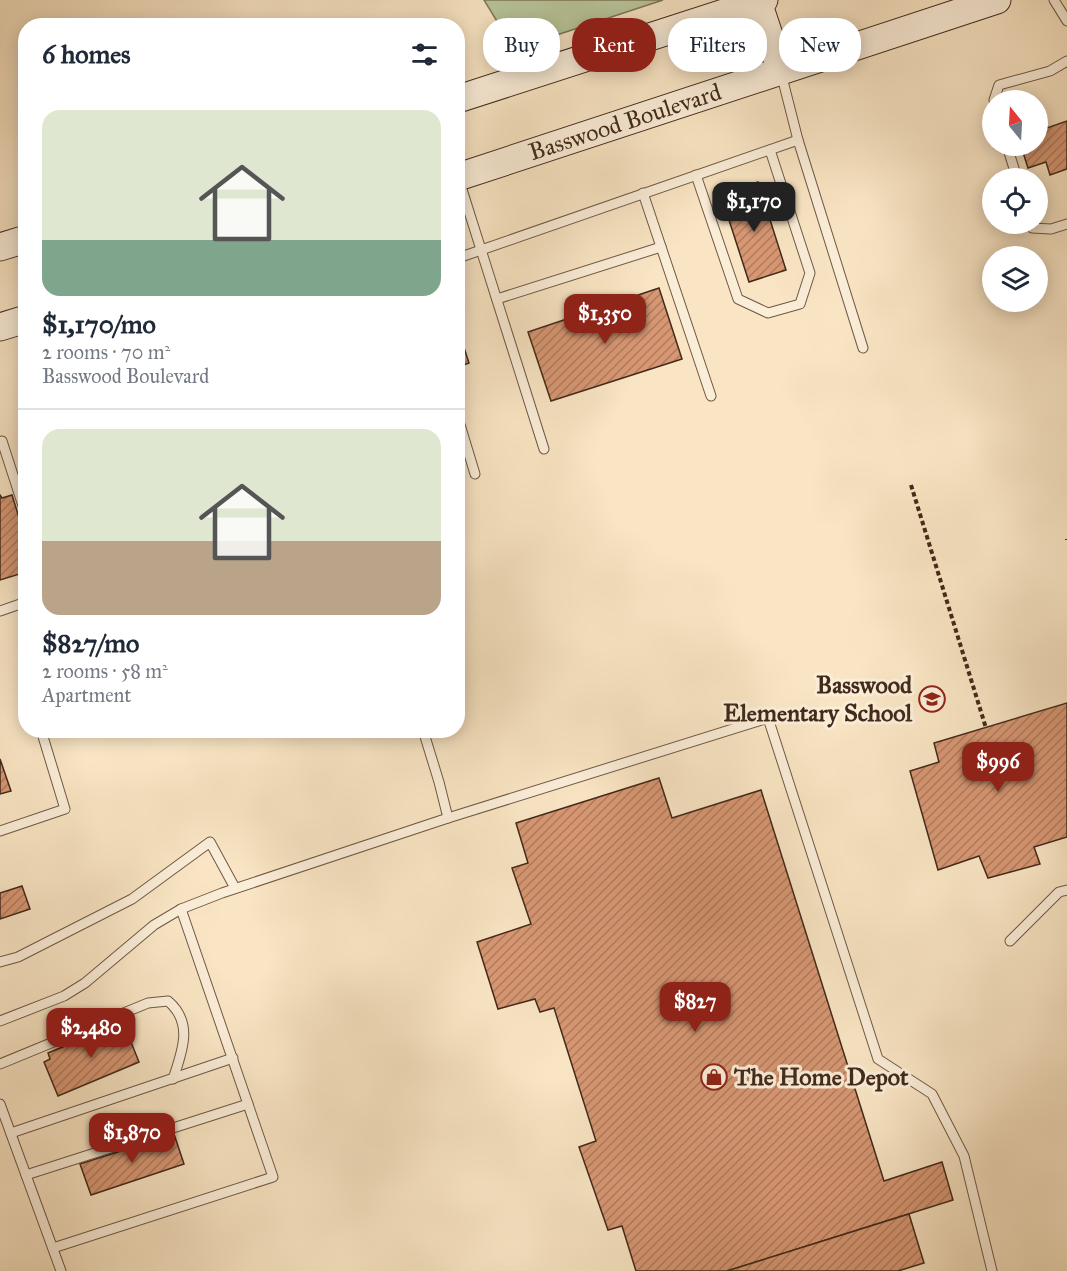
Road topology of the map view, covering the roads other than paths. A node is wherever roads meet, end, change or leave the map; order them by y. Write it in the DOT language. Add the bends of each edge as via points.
graph roads {
  1 [pos="998,0"];
  2 [pos="1054,0"];
  3 [pos="761,1"];
  4 [pos="1067,21"];
  5 [pos="861,45"];
  6 [pos="1067,61"];
  7 [pos="779,64"];
  8 [pos="779,72"];
  9 [pos="781,72"];
  10 [pos="997,90"];
  11 [pos="465,97"];
  12 [pos="798,140"];
  13 [pos="770,150"];
  14 [pos="465,175"];
  15 [pos="696,175"];
  16 [pos="643,193"];
  17 [pos="465,199"];
  18 [pos="1067,224"];
  19 [pos="1048,229"];
  20 [pos="18,241"];
  21 [pos="0,247"];
  22 [pos="661,247"];
  23 [pos="481,249"];
  24 [pos="465,255"];
  25 [pos="497,299"];
  26 [pos="18,321"];
  27 [pos="0,327"];
  28 [pos="863,348"];
  29 [pos="711,396"];
  30 [pos="2,441"];
  31 [pos="465,444"];
  32 [pos="544,449"];
  33 [pos="475,474"];
  34 [pos="18,490"];
  35 [pos="18,605"];
  36 [pos="0,611"];
  37 [pos="43,738"];
  38 [pos="425,738"];
  39 [pos="448,818"];
  40 [pos="0,831"];
  41 [pos="235,888"];
  42 [pos="1067,890"];
  43 [pos="181,909"];
  44 [pos="1010,941"];
  45 [pos="0,962"];
  46 [pos="0,1021"];
  47 [pos="233,1058"];
  48 [pos="0,1064"];
  49 [pos="173,1079"];
  50 [pos="0,1104"];
  51 [pos="248,1104"];
  52 [pos="11,1133"];
  53 [pos="26,1175"];
  54 [pos="53,1248"];
  55 [pos="61,1271"];
  56 [pos="993,1271"];
  1 -- 5 [label="main road, Basswood Boulevard"];
  2 -- 4 [label="lane"];
  3 -- 7 [label="main road"];
  3 -- 11 [label="main road"];
  6 -- 10 [label="lane" via="1050,71 999,85"];
  8 -- 14 [label="main road, Basswood Boulevard"];
  9 -- 12 [label="lane"];
  12 -- 13 [label="lane"];
  12 -- 28 [label="lane"];
  13 -- 15 [label="lane"];
  13 -- 15 [label="lane" via="810,273 800,304 768,314 738,299"];
  15 -- 16 [label="lane"];
  16 -- 22 [label="lane"];
  16 -- 23 [label="lane"];
  17 -- 23 [label="lane"];
  18 -- 19 [label="lane"];
  20 -- 21 [label="main road"];
  22 -- 25 [label="lane"];
  22 -- 29 [label="lane"];
  23 -- 24 [label="lane"];
  23 -- 25 [label="lane"];
  25 -- 32 [label="lane"];
  26 -- 27 [label="main road"];
  30 -- 34 [label="lane"];
  31 -- 33 [label="lane"];
  35 -- 36 [label="lane"];
  37 -- 40 [label="lane" via="65,809"];
  38 -- 39 [label="lane"];
  39 -- 41 [label="lane"];
  39 -- 56 [label="lane" via="768,718 878,1059 932,1094 964,1156"];
  41 -- 43 [label="lane"];
  41 -- 45 [label="lane" via="210,842 132,899 18,957"];
  42 -- 44 [label="lane" via="1059,892"];
  43 -- 46 [label="lane" via="154,925 64,996"];
  43 -- 47 [label="lane"];
  47 -- 49 [label="lane"];
  47 -- 51 [label="lane"];
  48 -- 49 [label="lane" via="148,1003 168,1001 177,1009 183,1027 184,1046"];
  49 -- 52 [label="lane"];
  50 -- 52 [label="lane"];
  51 -- 53 [label="lane"];
  51 -- 54 [label="lane" via="273,1177"];
  52 -- 53 [label="lane"];
  53 -- 54 [label="lane"];
  54 -- 55 [label="lane"];
}
